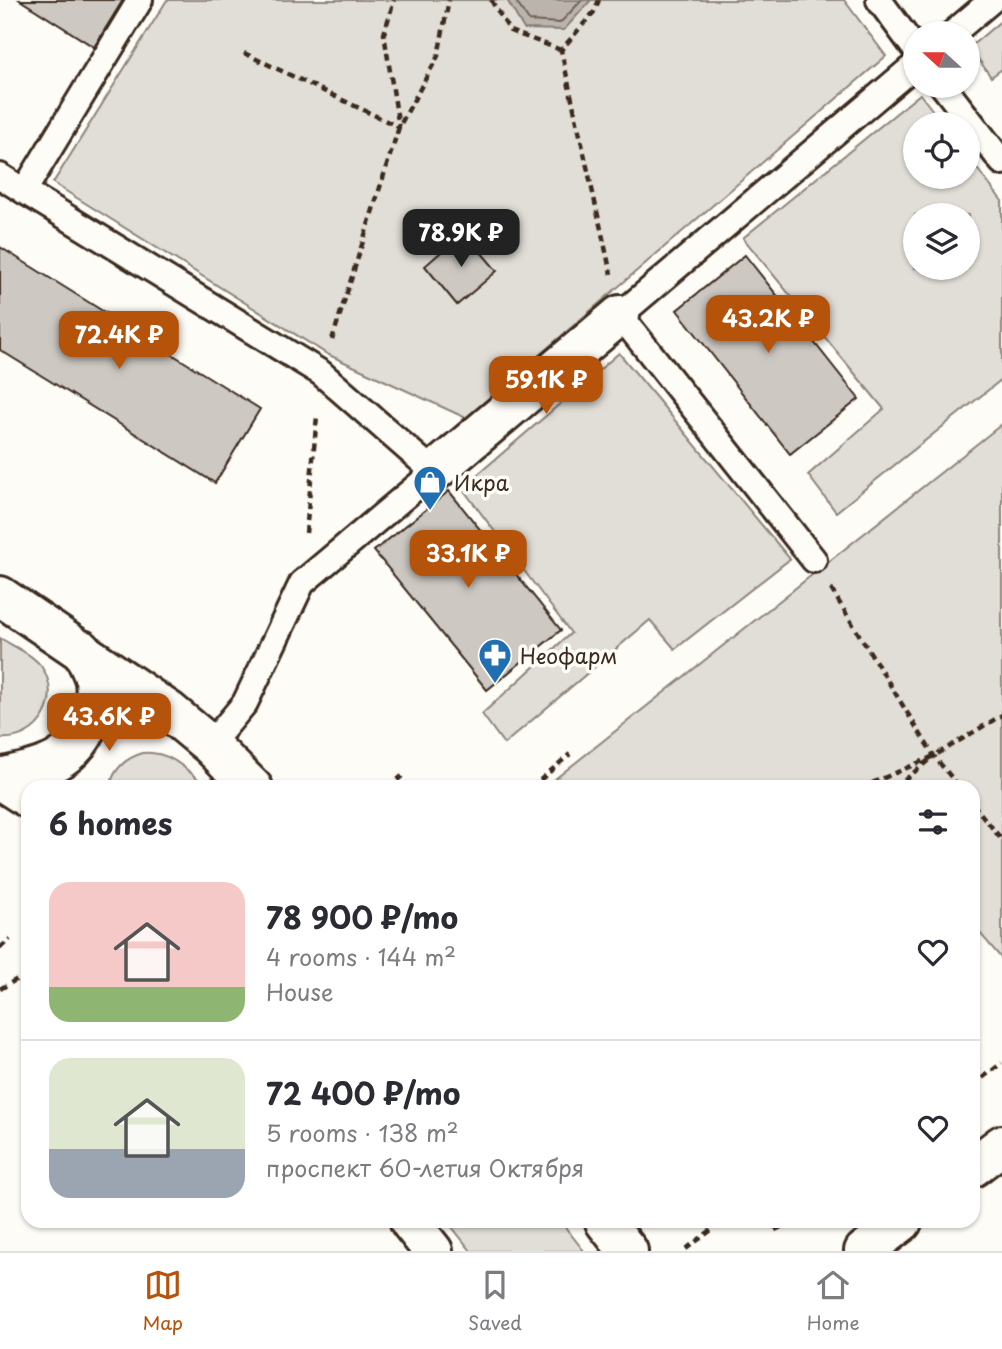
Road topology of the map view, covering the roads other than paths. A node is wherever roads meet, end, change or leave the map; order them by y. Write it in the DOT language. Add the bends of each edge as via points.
graph roads {
  1 [pos="140,0"];
  2 [pos="879,0"];
  3 [pos="992,0"];
  4 [pos="967,21"];
  5 [pos="903,33"];
  6 [pos="903,75"];
  7 [pos="952,98"];
  8 [pos="1002,162"];
  9 [pos="0,176"];
  10 [pos="24,191"];
  11 [pos="620,315"];
  12 [pos="434,472"];
  13 [pos="814,561"];
  14 [pos="0,596"];
  15 [pos="82,650"];
  16 [pos="210,745"];
  17 [pos="0,779"];
  18 [pos="245,780"];
  19 [pos="21,793"];
  20 [pos="415,1228"];
  21 [pos="610,1228"];
  22 [pos="894,1228"];
  23 [pos="433,1251"];
  24 [pos="628,1251"];
  25 [pos="864,1251"];
  1 -- 10 [label="lane"];
  2 -- 5 [label="lane"];
  3 -- 4 [label="lane"];
  6 -- 11 [label="lane"];
  7 -- 8 [label="lane"];
  9 -- 10 [label="lane"];
  10 -- 12 [label="lane" via="321,373"];
  11 -- 12 [label="main road"];
  11 -- 13 [label="lane"];
  12 -- 16 [label="lane" via="302,583 245,703"];
  14 -- 15 [label="main road"];
  15 -- 16 [label="main road"];
  15 -- 17 [label="main road" via="95,680 93,713 82,741 46,766"];
  16 -- 18 [label="main road"];
  17 -- 19 [label="main road"];
  20 -- 23 [label="main road"];
  21 -- 24 [label="main road"];
  22 -- 25 [label="main road"];
}
